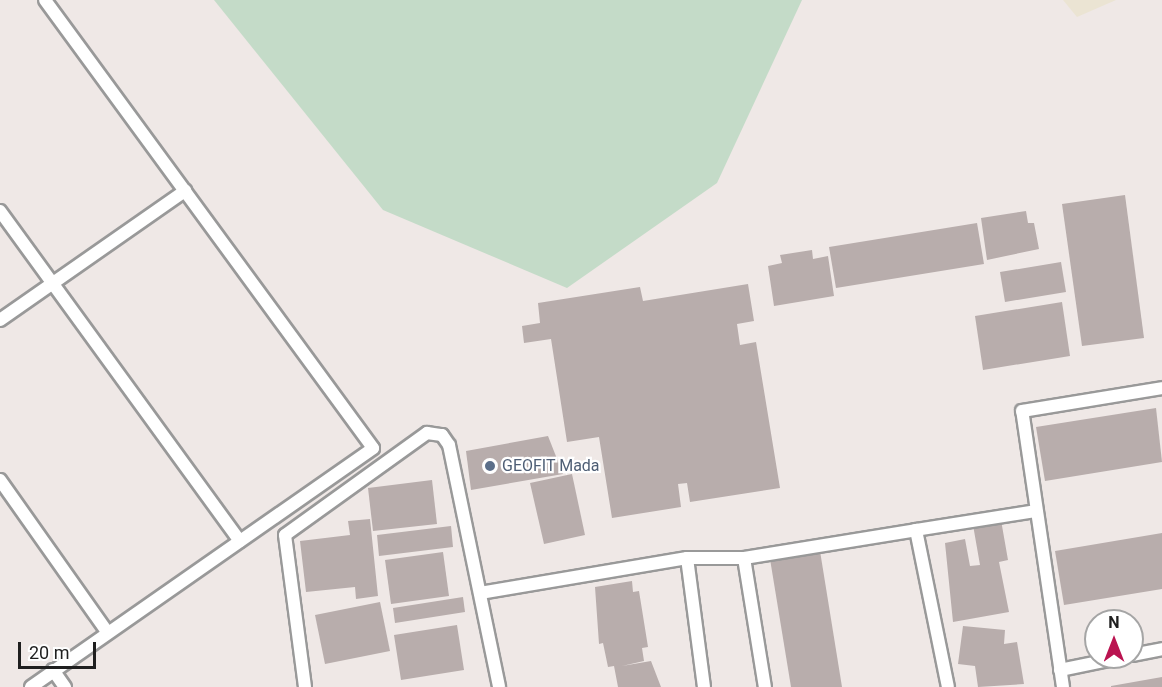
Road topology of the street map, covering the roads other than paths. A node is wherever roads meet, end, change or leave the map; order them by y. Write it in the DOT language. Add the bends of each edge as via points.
graph roads {
  1 [pos="45,0"];
  2 [pos="185,191"];
  3 [pos="0,211"];
  4 [pos="52,282"];
  5 [pos="0,320"];
  6 [pos="1162,388"];
  7 [pos="0,480"];
  8 [pos="1036,511"];
  9 [pos="916,530"];
  10 [pos="240,541"];
  11 [pos="687,558"];
  12 [pos="744,558"];
  13 [pos="480,593"];
  14 [pos="108,633"];
  15 [pos="1162,649"];
  16 [pos="1144,653"];
  17 [pos="1084,665"];
  18 [pos="52,670"];
  19 [pos="1060,670"];
  20 [pos="31,687"];
  21 [pos="64,687"];
  22 [pos="305,687"];
  23 [pos="499,687"];
  24 [pos="704,687"];
  25 [pos="765,687"];
  26 [pos="948,687"];
  27 [pos="1063,687"];
  1 -- 2 [label="lane"];
  2 -- 4 [label="lane"];
  2 -- 10 [label="lane" via="373,448"];
  3 -- 4 [label="lane"];
  4 -- 5 [label="lane"];
  4 -- 10 [label="lane"];
  6 -- 8 [label="lane" via="1022,411"];
  7 -- 14 [label="lane"];
  8 -- 9 [label="lane"];
  8 -- 19 [label="lane"];
  9 -- 12 [label="lane"];
  9 -- 26 [label="lane"];
  10 -- 14 [label="lane"];
  11 -- 12 [label="lane"];
  11 -- 13 [label="lane"];
  11 -- 24 [label="lane"];
  12 -- 25 [label="lane"];
  13 -- 22 [label="lane" via="450,445 442,435 427,433 285,535"];
  13 -- 23 [label="lane"];
  14 -- 18 [label="lane"];
  15 -- 16 [label="lane"];
  17 -- 19 [label="lane"];
  18 -- 20 [label="lane"];
  18 -- 21 [label="lane"];
  19 -- 27 [label="lane"];
}
